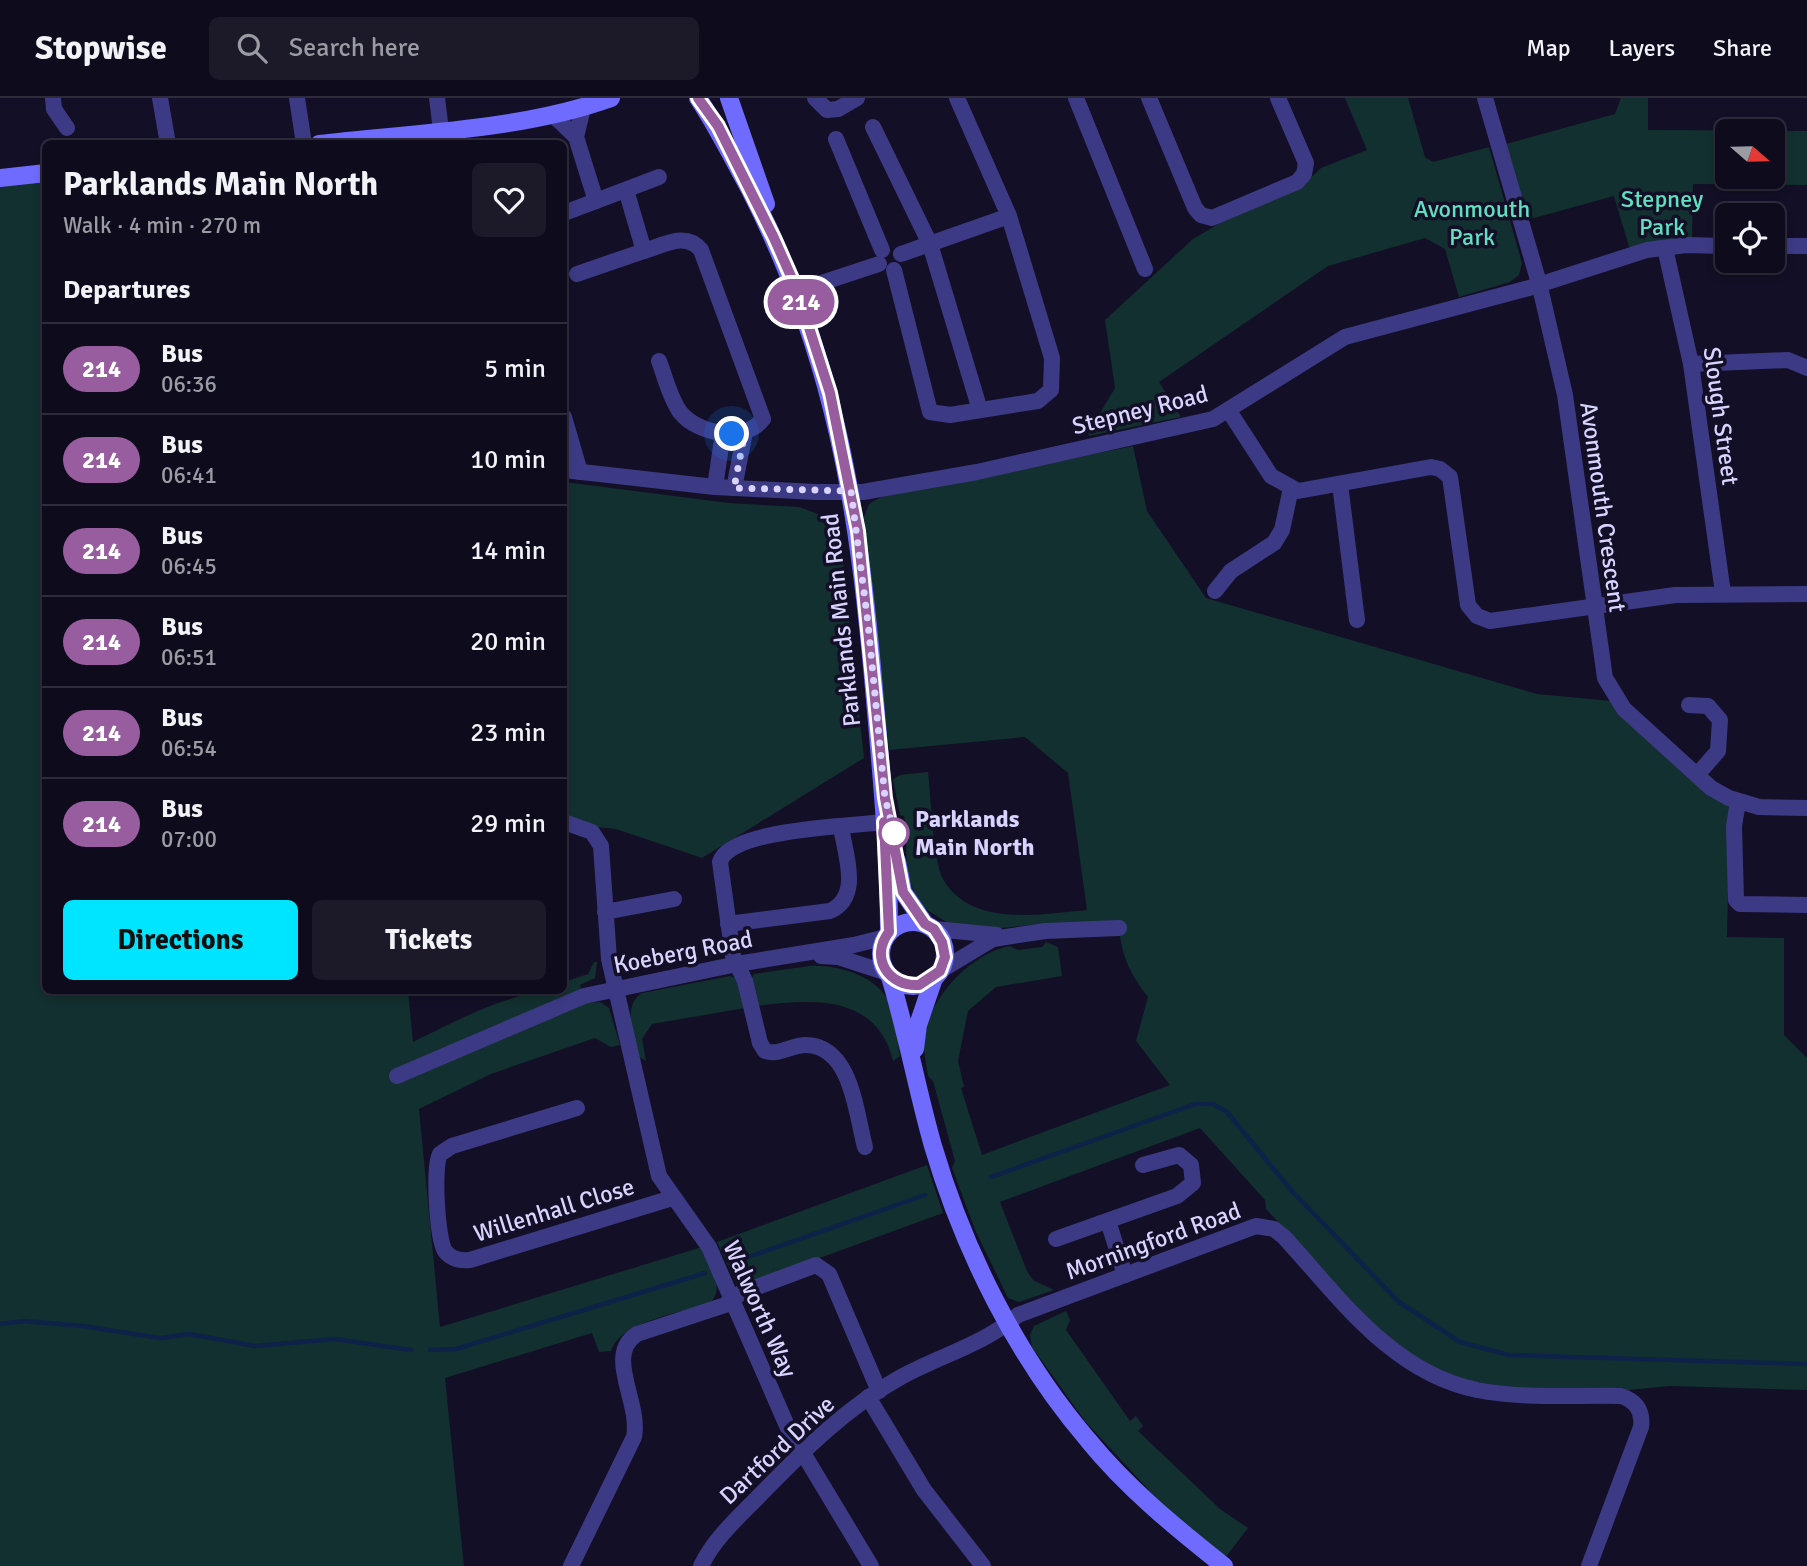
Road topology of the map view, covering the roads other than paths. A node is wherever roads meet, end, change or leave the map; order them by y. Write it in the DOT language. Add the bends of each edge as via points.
graph roads {
  1 [pos="53,98"];
  2 [pos="160,98"];
  3 [pos="611,98"];
  4 [pos="698,98"];
  5 [pos="729,98"];
  6 [pos="815,98"];
  7 [pos="857,98"];
  8 [pos="957,98"];
  9 [pos="1076,98"];
  10 [pos="1149,98"];
  11 [pos="1279,98"];
  12 [pos="1485,98"];
  13 [pos="437,101"];
  14 [pos="579,103"];
  15 [pos="298,105"];
  16 [pos="553,115"];
  17 [pos="163,122"];
  18 [pos="466,127"];
  19 [pos="873,127"];
  20 [pos="67,128"];
  21 [pos="441,130"];
  22 [pos="576,137"];
  23 [pos="836,139"];
  24 [pos="161,140"];
  25 [pos="167,140"];
  26 [pos="303,140"];
  27 [pos="354,140"];
  28 [pos="42,173"];
  29 [pos="659,177"];
  30 [pos="0,178"];
  31 [pos="626,190"];
  32 [pos="596,201"];
  33 [pos="567,212"];
  34 [pos="1009,216"];
  35 [pos="774,238"];
  36 [pos="930,244"];
  37 [pos="1715,246"];
  38 [pos="1785,246"];
  39 [pos="1807,246"];
  40 [pos="1665,248"];
  41 [pos="644,251"];
  42 [pos="901,254"];
  43 [pos="880,257"];
  44 [pos="1145,269"];
  45 [pos="894,270"];
  46 [pos="577,274"];
  47 [pos="1539,283"];
  48 [pos="797,290"];
  49 [pos="659,361"];
  50 [pos="1691,364"];
  51 [pos="1807,368"];
  52 [pos="980,410"];
  53 [pos="1229,411"];
  54 [pos="745,432"];
  55 [pos="723,433"];
  56 [pos="567,437"];
  57 [pos="572,471"];
  58 [pos="1340,484"];
  59 [pos="715,487"];
  60 [pos="734,488"];
  61 [pos="1291,488"];
  62 [pos="851,491"];
  63 [pos="1215,591"];
  64 [pos="1723,593"];
  65 [pos="1807,594"];
  66 [pos="1594,606"];
  67 [pos="1357,620"];
  68 [pos="1689,705"];
  69 [pos="1697,775"];
  70 [pos="885,798"];
  71 [pos="1738,802"];
  72 [pos="1807,808"];
  73 [pos="884,822"];
  74 [pos="567,823"];
  75 [pos="841,827"];
  76 [pos="674,899"];
  77 [pos="1807,905"];
  78 [pos="605,912"];
  79 [pos="729,925"];
  80 [pos="929,926"];
  81 [pos="1119,929"];
  82 [pos="887,934"];
  83 [pos="1023,934"];
  84 [pos="790,956"];
  85 [pos="737,964"];
  86 [pos="888,975"];
  87 [pos="937,975"];
  88 [pos="614,988"];
  89 [pos="397,1076"];
  90 [pos="922,1105"];
  91 [pos="578,1108"];
  92 [pos="865,1147"];
  93 [pos="1143,1165"];
  94 [pos="672,1198"];
  95 [pos="1108,1221"];
  96 [pos="1056,1239"];
  97 [pos="1125,1275"];
  98 [pos="734,1299"];
  99 [pos="1009,1322"];
  100 [pos="874,1394"];
  101 [pos="802,1453"];
  102 [pos="861,1562"];
  103 [pos="1590,1562"];
  104 [pos="571,1566"];
  105 [pos="701,1566"];
  106 [pos="983,1566"];
  107 [pos="1224,1566"];
  1 -- 20 [label="street" via="54,109"];
  2 -- 17 [label="street"];
  3 -- 14 [label="street"];
  4 -- 35 [label="street, Parklands Main Road" via="718,126"];
  5 -- 35 [label="street, Parklands Main Road"];
  6 -- 7 [label="street" via="827,110"];
  8 -- 34 [label="street"];
  9 -- 44 [label="street"];
  10 -- 11 [label="street" via="1195,208 1212,218 1297,182 1304,174 1306,163"];
  12 -- 47 [label="street, Avonmouth Crescent"];
  13 -- 21 [label="street"];
  14 -- 16 [label="street"];
  14 -- 18 [label="street"];
  14 -- 22 [label="street"];
  15 -- 26 [label="street"];
  16 -- 18 [label="street"];
  16 -- 22 [label="street"];
  17 -- 24 [label="street"];
  17 -- 25 [label="street"];
  18 -- 21 [label="street"];
  19 -- 36 [label="street"];
  21 -- 27 [label="street"];
  22 -- 32 [label="street"];
  23 -- 43 [label="street"];
  28 -- 30 [label="street"];
  29 -- 31 [label="street"];
  31 -- 32 [label="street"];
  31 -- 41 [label="street"];
  32 -- 33 [label="street"];
  34 -- 36 [label="street"];
  34 -- 52 [label="street" via="1052,358 1051,390 1038,401"];
  35 -- 48 [label="street, Parklands Main Road"];
  36 -- 42 [label="street"];
  36 -- 52 [label="street"];
  37 -- 40 [label="street"];
  38 -- 39 [label="street"];
  40 -- 47 [label="street"];
  40 -- 50 [label="street, Slough Street"];
  41 -- 46 [label="street"];
  41 -- 54 [label="street" via="684,239 694,241 701,250 761,409 763,419"];
  42 -- 43 [label="street" via="892,247"];
  42 -- 45 [label="street" via="901,264"];
  43 -- 45 [label="street" via="885,270"];
  43 -- 48 [label="street"];
  45 -- 52 [label="street" via="930,412 950,415"];
  47 -- 53 [label="street, Stepney Road" via="1346,337"];
  47 -- 66 [label="street, Avonmouth Crescent" via="1565,395"];
  48 -- 62 [label="street, Parklands Main Road" via="830,393"];
  49 -- 55 [label="street" via="678,410"];
  50 -- 51 [label="street" via="1788,360"];
  50 -- 64 [label="street, Slough Street"];
  53 -- 61 [label="street" via="1271,476"];
  53 -- 62 [label="street, Stepney Road" via="1184,427 977,472"];
  54 -- 55 [label="street"];
  54 -- 60 [label="street"];
  55 -- 59 [label="street"];
  56 -- 57 [label="street"];
  57 -- 59 [label="street, Stepney Road"];
  58 -- 61 [label="street" via="1307,491"];
  58 -- 66 [label="street" via="1431,467 1448,474 1468,606 1483,619"];
  58 -- 67 [label="street"];
  59 -- 60 [label="street, Stepney Road"];
  60 -- 62 [label="street, Stepney Road"];
  61 -- 63 [label="street" via="1282,530 1274,543 1231,571"];
  62 -- 70 [label="street, Parklands Main Road"];
  64 -- 65 [label="street"];
  64 -- 66 [label="street"];
  66 -- 69 [label="street, Avonmouth Crescent" via="1603,670 1615,696"];
  68 -- 69 [label="street" via="1708,706 1720,720 1718,751"];
  69 -- 71 [label="street, Avonmouth Crescent"];
  70 -- 73 [label="street, Parklands Main Road"];
  70 -- 80 [label="street, Parklands Main Road" via="903,892"];
  71 -- 72 [label="street, Avonmouth Crescent"];
  71 -- 77 [label="street" via="1734,826 1736,900 1740,904"];
  73 -- 75 [label="street"];
  73 -- 82 [label="street, Parklands Main Road"];
  74 -- 78 [label="street, Walworth Way" via="587,830 599,841"];
  75 -- 79 [label="street" via="754,838 726,850 720,862"];
  75 -- 79 [label="street" via="849,883 840,906 830,912"];
  76 -- 78 [label="street"];
  78 -- 88 [label="street, Walworth Way"];
  79 -- 85 [label="street"];
  80 -- 82 [label="street" via="905,922"];
  80 -- 83 [label="street" via="981,936"];
  80 -- 87 [label="street" via="945,949"];
  81 -- 83 [label="street"];
  82 -- 84 [label="street, Koeberg Road"];
  82 -- 86 [label="street" via="881,959"];
  83 -- 87 [label="street" via="993,939"];
  84 -- 85 [label="street, Koeberg Road"];
  84 -- 86 [label="street, Koeberg Road" via="838,957"];
  85 -- 88 [label="street, Koeberg Road"];
  85 -- 92 [label="street" via="765,1051 806,1044 835,1056 846,1073"];
  86 -- 87 [label="street" via="911,986"];
  86 -- 90 [label="street"];
  87 -- 90 [label="street" via="920,1016 914,1047"];
  88 -- 89 [label="street, Koeberg Road" via="584,996"];
  88 -- 94 [label="street, Walworth Way" via="647,1135 659,1176"];
  90 -- 99 [label="street" via="972,1252"];
  91 -- 94 [label="street, Willenhall Close" via="452,1146 440,1154 435,1171 442,1241 448,1254 470,1260"];
  93 -- 95 [label="street" via="1179,1155 1191,1165 1194,1183 1177,1196"];
  94 -- 98 [label="street, Walworth Way" via="709,1247"];
  95 -- 96 [label="street"];
  95 -- 97 [label="street"];
  97 -- 99 [label="street, Morningford Road"];
  97 -- 103 [label="street, Morningford Road" via="1266,1226 1283,1237 1384,1344 1430,1374 1494,1392 1621,1396 1633,1401 1640,1411 1640,1427"];
  98 -- 100 [label="street" via="812,1265 824,1268"];
  98 -- 101 [label="street, Walworth Way"];
  98 -- 104 [label="street" via="637,1334 628,1342 622,1359 636,1414 634,1437"];
  99 -- 100 [label="street, Dartford Drive" via="970,1347 919,1368"];
  99 -- 107 [label="street" via="1049,1392 1088,1441 1176,1528"];
  100 -- 101 [label="street, Dartford Drive"];
  100 -- 106 [label="street" via="924,1490"];
  101 -- 102 [label="street, Walworth Way"];
  101 -- 105 [label="street, Dartford Drive" via="725,1531"];
}
